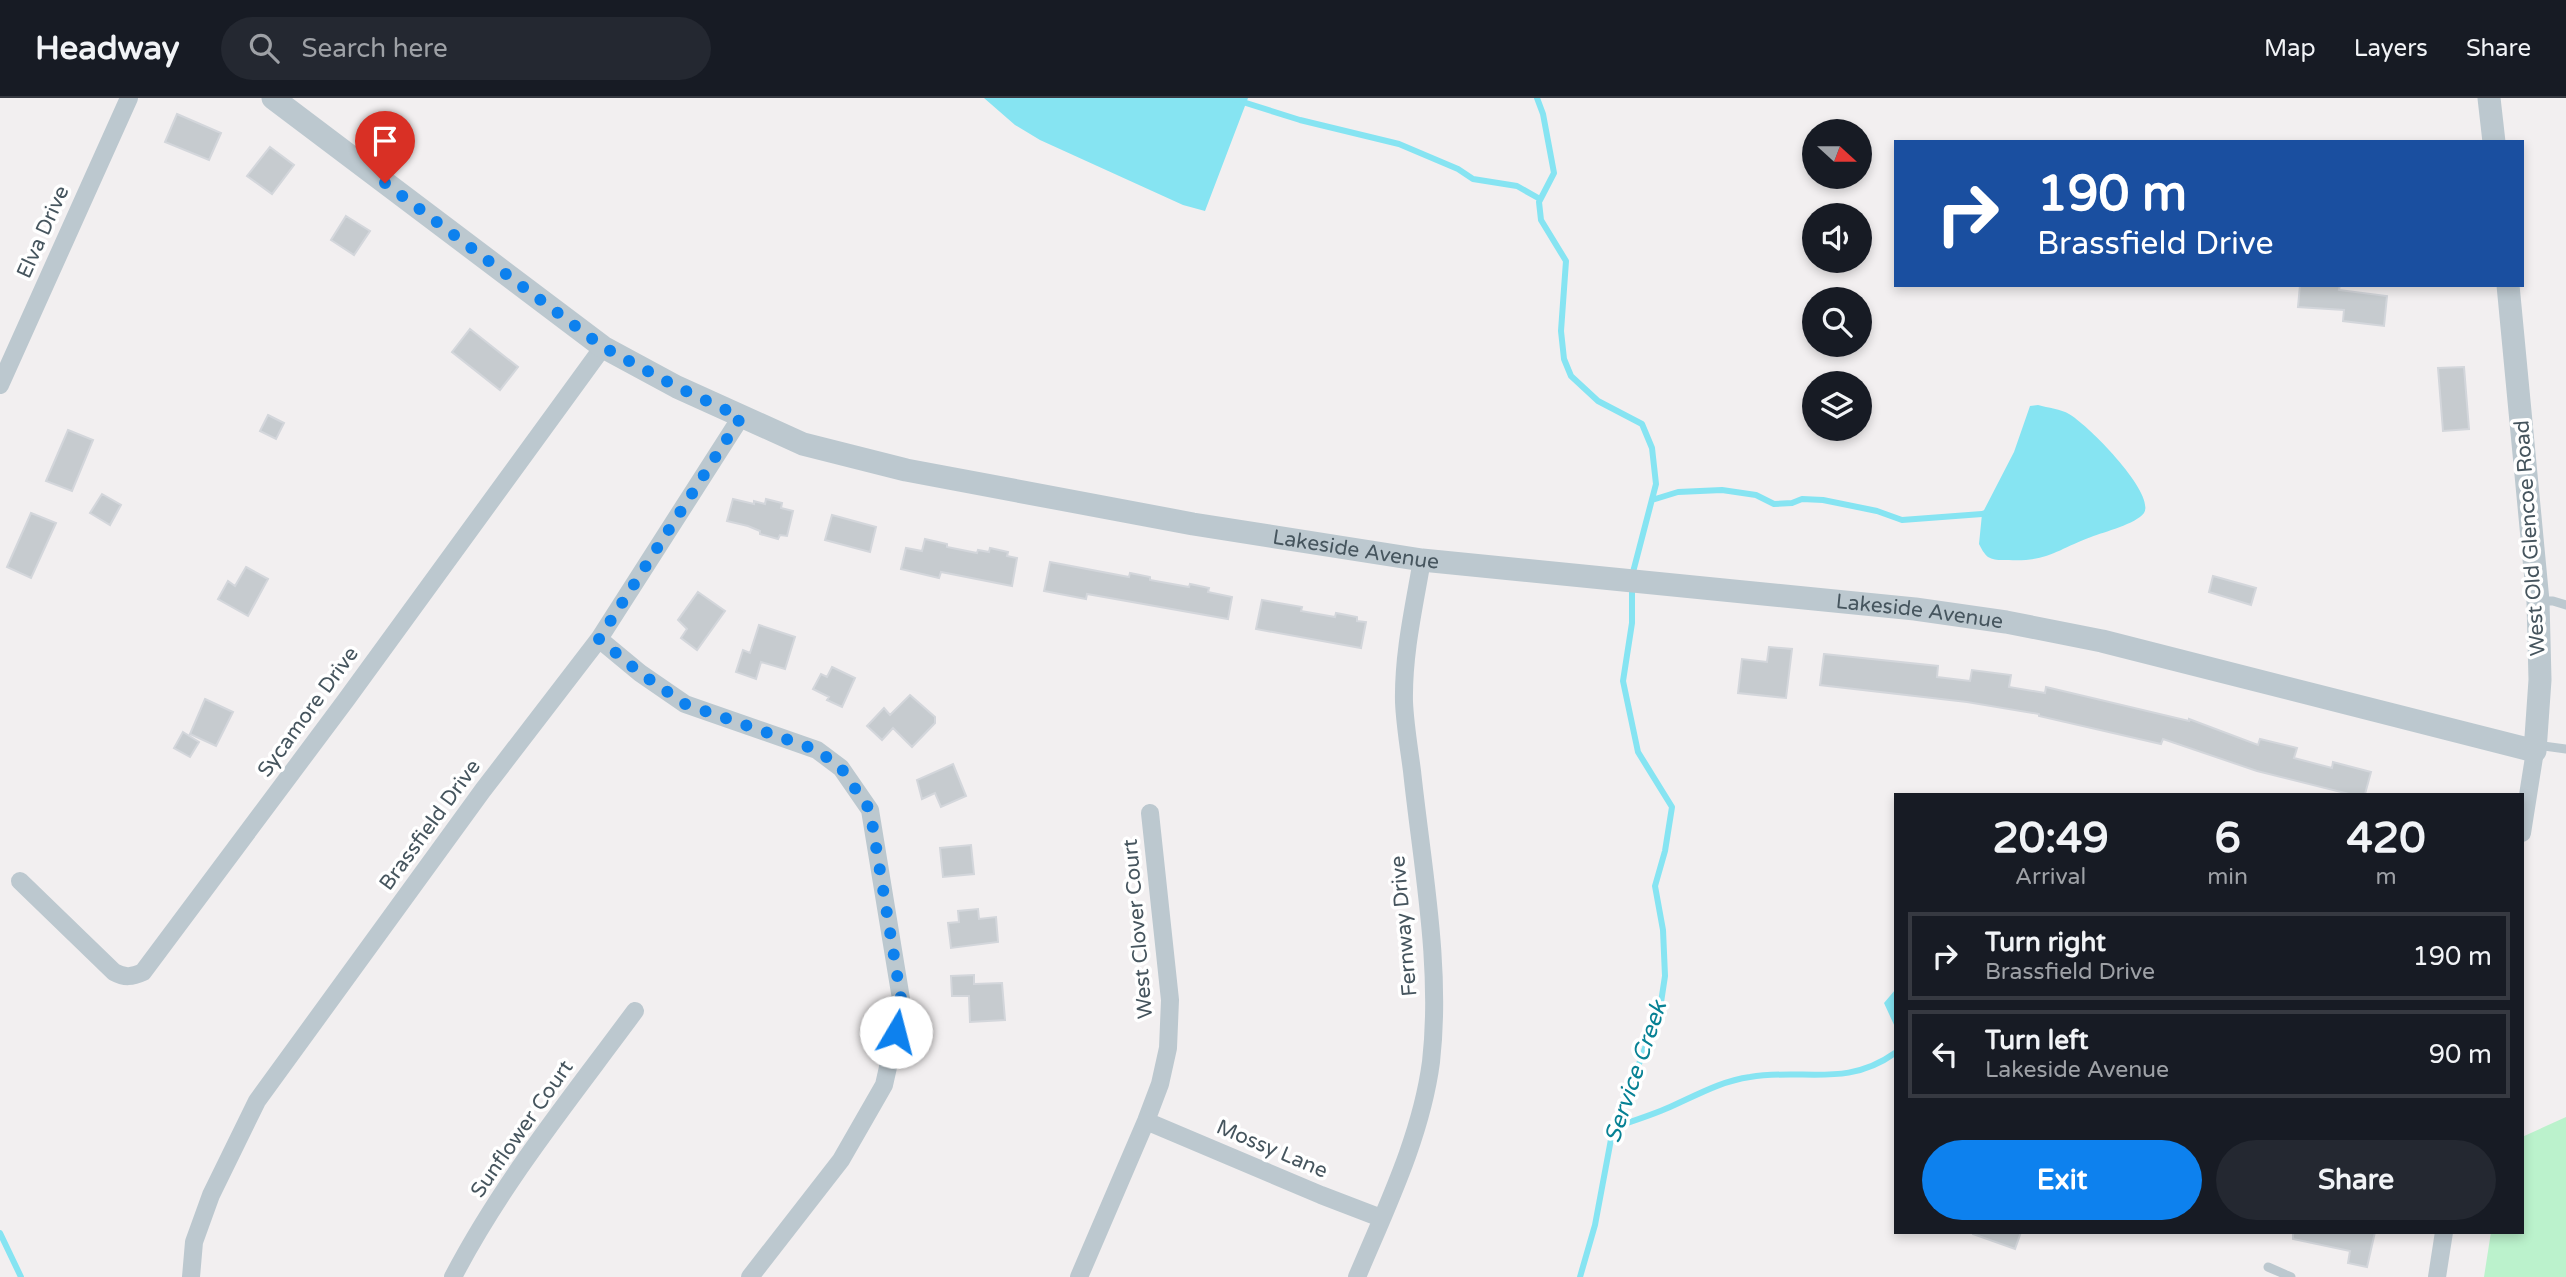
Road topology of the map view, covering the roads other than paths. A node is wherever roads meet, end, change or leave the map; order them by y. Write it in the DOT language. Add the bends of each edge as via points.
graph roads {
  1 [pos="129,98"];
  2 [pos="273,98"];
  3 [pos="2489,98"];
  4 [pos="2494,140"];
  5 [pos="2508,287"];
  6 [pos="603,347"];
  7 [pos="0,386"];
  8 [pos="741,417"];
  9 [pos="1422,560"];
  10 [pos="2538,601"];
  11 [pos="2566,605"];
  12 [pos="599,639"];
  13 [pos="2535,748"];
  14 [pos="2566,749"];
  15 [pos="1150,813"];
  16 [pos="2524,819"];
  17 [pos="20,881"];
  18 [pos="635,1012"];
  19 [pos="1146,1121"];
  20 [pos="1381,1218"];
  21 [pos="2444,1234"];
  22 [pos="2268,1267"];
  23 [pos="191,1277"];
  24 [pos="453,1277"];
  25 [pos="750,1277"];
  26 [pos="1079,1277"];
  27 [pos="1357,1277"];
  28 [pos="2291,1277"];
  29 [pos="2437,1277"];
  1 -- 7 [label="street, Elva Drive"];
  2 -- 6 [label="street, Lakeside Avenue"];
  3 -- 4 [label="street"];
  5 -- 10 [label="street, West Old Glencoe Road"];
  6 -- 8 [label="street, Lakeside Avenue"];
  6 -- 17 [label="street, Sycamore Drive" via="143,972 133,977 114,972"];
  8 -- 9 [label="street, Lakeside Avenue" via="803,443 906,470 1193,524"];
  8 -- 12 [label="street, Brassfield Drive"];
  9 -- 13 [label="street, Lakeside Avenue" via="2006,622 2102,641"];
  9 -- 20 [label="street, Fernway Drive" via="1408,639 1404,706 1433,964 1434,1013 1420,1112"];
  10 -- 11 [label="lane"];
  10 -- 13 [label="street, West Old Glencoe Road" via="2540,680"];
  12 -- 23 [label="street, Brassfield Drive" via="257,1101 211,1195 194,1242"];
  12 -- 25 [label="street" via="685,704 817,750 841,768 870,810 902,1005 884,1085 841,1160"];
  13 -- 14 [label="lane"];
  13 -- 16 [label="street, West Old Glencoe Road"];
  15 -- 19 [label="street, West Clover Court" via="1171,1012 1160,1084"];
  18 -- 24 [label="street, Sunflower Court" via="523,1161"];
  19 -- 20 [label="street, Mossy Lane"];
  19 -- 26 [label="street, West Clover Court"];
  20 -- 27 [label="street, Fernway Drive"];
  21 -- 29 [label="street"];
  22 -- 28 [label="lane"];
}
